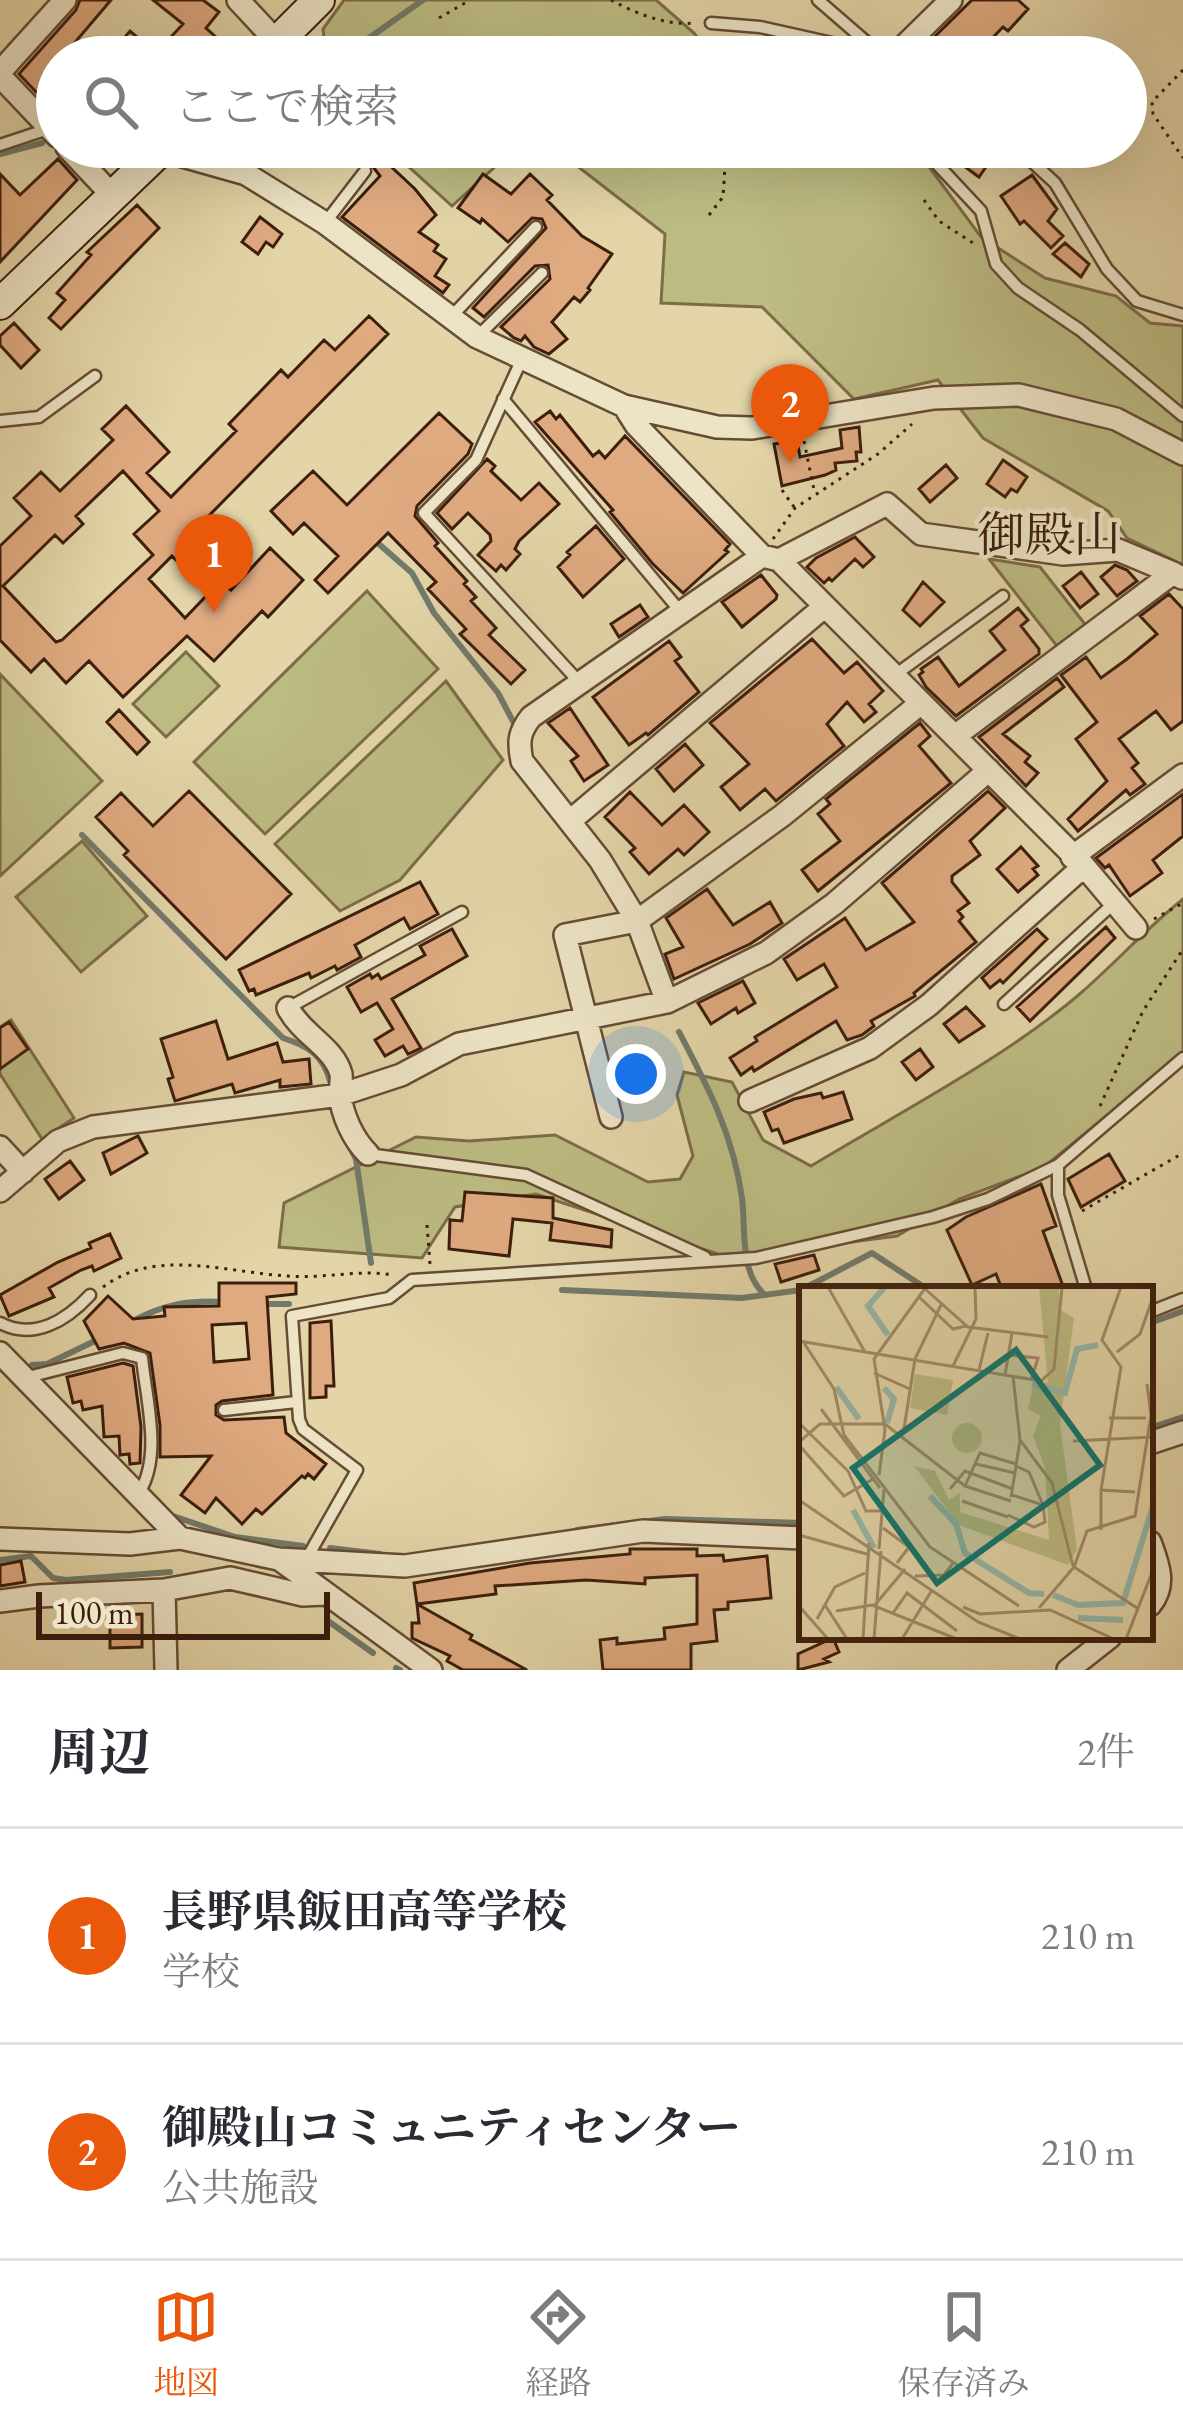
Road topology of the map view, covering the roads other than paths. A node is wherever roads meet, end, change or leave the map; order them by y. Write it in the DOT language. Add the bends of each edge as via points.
graph roads {
  1 [pos="65,0"];
  2 [pos="238,0"];
  3 [pos="319,0"];
  4 [pos="818,0"];
  5 [pos="951,0"];
  6 [pos="710,23"];
  7 [pos="261,36"];
  8 [pos="284,36"];
  9 [pos="799,36"];
  10 [pos="862,36"];
  11 [pos="909,36"];
  12 [pos="0,74"];
  13 [pos="36,113"];
  14 [pos="36,136"];
  15 [pos="0,146"];
  16 [pos="87,168"];
  17 [pos="141,168"];
  18 [pos="224,168"];
  19 [pos="941,168"];
  20 [pos="1039,168"];
  21 [pos="365,171"];
  22 [pos="112,195"];
  23 [pos="325,223"];
  24 [pos="536,226"];
  25 [pos="542,273"];
  26 [pos="0,304"];
  27 [pos="1183,315"];
  28 [pos="451,317"];
  29 [pos="477,337"];
  30 [pos="521,361"];
  31 [pos="95,376"];
  32 [pos="503,399"];
  33 [pos="624,406"];
  34 [pos="1183,416"];
  35 [pos="0,421"];
  36 [pos="1183,454"];
  37 [pos="770,558"];
  38 [pos="1178,576"];
  39 [pos="1003,596"];
  40 [pos="824,607"];
  41 [pos="680,611"];
  42 [pos="895,675"];
  43 [pos="580,684"];
  44 [pos="921,703"];
  45 [pos="955,736"];
  46 [pos="989,770"];
  47 [pos="1183,775"];
  48 [pos="570,821"];
  49 [pos="1078,862"];
  50 [pos="1114,903"];
  51 [pos="462,912"];
  52 [pos="637,921"];
  53 [pos="1136,928"];
  54 [pos="667,1002"];
  55 [pos="1004,1004"];
  56 [pos="288,1008"];
  57 [pos="586,1016"];
  58 [pos="1183,1058"];
  59 [pos="340,1095"];
  60 [pos="750,1101"];
  61 [pos="610,1117"];
  62 [pos="0,1148"];
  63 [pos="368,1154"];
  64 [pos="1058,1166"];
  65 [pos="23,1172"];
  66 [pos="0,1190"];
  67 [pos="708,1259"];
  68 [pos="1085,1286"];
  69 [pos="90,1295"];
  70 [pos="1183,1299"];
  71 [pos="1153,1311"];
  72 [pos="0,1323"];
  73 [pos="0,1353"];
  74 [pos="24,1378"];
  75 [pos="296,1402"];
  76 [pos="224,1410"];
  77 [pos="1183,1432"];
  78 [pos="1153,1442"];
  79 [pos="141,1489"];
  80 [pos="180,1538"];
  81 [pos="799,1538"];
  82 [pos="0,1539"];
  83 [pos="1153,1550"];
  84 [pos="278,1559"];
  85 [pos="306,1560"];
  86 [pos="164,1590"];
  87 [pos="324,1594"];
  88 [pos="1153,1599"];
  89 [pos="0,1601"];
  90 [pos="1106,1640"];
  91 [pos="166,1670"];
  92 [pos="431,1670"];
  93 [pos="1068,1670"];
  1 -- 12 [label="street"];
  2 -- 7 [label="street"];
  3 -- 8 [label="main road"];
  4 -- 10 [label="lane"];
  5 -- 11 [label="street"];
  6 -- 9 [label="lane"];
  12 -- 13 [label="street"];
  14 -- 15 [label="lane"];
  16 -- 22 [label="street"];
  17 -- 22 [label="main road"];
  18 -- 23 [label="street"];
  19 -- 34 [label="lane" via="981,211 996,264 1018,288"];
  20 -- 27 [label="lane" via="1137,301"];
  21 -- 23 [label="lane"];
  22 -- 26 [label="main road"];
  23 -- 28 [label="street"];
  24 -- 28 [label="lane"];
  25 -- 29 [label="lane"];
  28 -- 29 [label="street"];
  29 -- 30 [label="street"];
  30 -- 32 [label="lane"];
  30 -- 33 [label="street"];
  31 -- 35 [label="lane" via="39,418"];
  32 -- 41 [label="lane"];
  32 -- 43 [label="lane" via="476,460 424,513"];
  33 -- 36 [label="street" via="752,428 934,398 1018,395 1116,418"];
  33 -- 37 [label="street"];
  37 -- 38 [label="street" via="886,504 921,534 1064,554 1118,550"];
  37 -- 40 [label="street"];
  37 -- 41 [label="street"];
  38 -- 45 [label="street"];
  39 -- 42 [label="lane"];
  40 -- 42 [label="street"];
  40 -- 48 [label="street"];
  41 -- 43 [label="street"];
  42 -- 44 [label="street"];
  43 -- 48 [label="street" via="531,717 518,744"];
  44 -- 45 [label="street"];
  44 -- 52 [label="street"];
  45 -- 46 [label="street"];
  46 -- 49 [label="street"];
  46 -- 54 [label="street" via="766,953"];
  47 -- 49 [label="street"];
  48 -- 52 [label="street"];
  49 -- 50 [label="street"];
  49 -- 60 [label="street" via="929,1005 870,1048"];
  50 -- 53 [label="street"];
  50 -- 55 [label="lane"];
  51 -- 56 [label="lane"];
  52 -- 54 [label="street"];
  52 -- 57 [label="street" via="565,935"];
  54 -- 57 [label="street"];
  56 -- 59 [label="street" via="299,1029 329,1051"];
  57 -- 59 [label="street" via="459,1044"];
  57 -- 61 [label="street"];
  58 -- 64 [label="lane"];
  59 -- 63 [label="street"];
  59 -- 65 [label="street" via="93,1127 58,1141"];
  62 -- 65 [label="street"];
  63 -- 67 [label="lane" via="526,1174"];
  64 -- 67 [label="lane" via="933,1217 756,1258"];
  64 -- 68 [label="lane" via="1058,1195"];
  65 -- 66 [label="street"];
  67 -- 75 [label="lane" via="412,1280 389,1298 292,1316"];
  69 -- 72 [label="lane" via="58,1323 27,1330"];
  70 -- 71 [label="lane"];
  73 -- 74 [label="street"];
  74 -- 79 [label="street"];
  74 -- 79 [label="lane" via="123,1353 142,1358 150,1440"];
  75 -- 76 [label="lane"];
  75 -- 85 [label="lane" via="303,1429 357,1470"];
  77 -- 78 [label="street"];
  79 -- 80 [label="street"];
  80 -- 82 [label="street"];
  80 -- 84 [label="street"];
  81 -- 85 [label="street" via="643,1532 437,1564"];
  83 -- 88 [label="street" via="1160,1569"];
  84 -- 85 [label="street"];
  84 -- 87 [label="street"];
  86 -- 87 [label="street" via="230,1578"];
  86 -- 89 [label="street"];
  86 -- 91 [label="street"];
  87 -- 92 [label="street"];
  90 -- 93 [label="street"];
}
